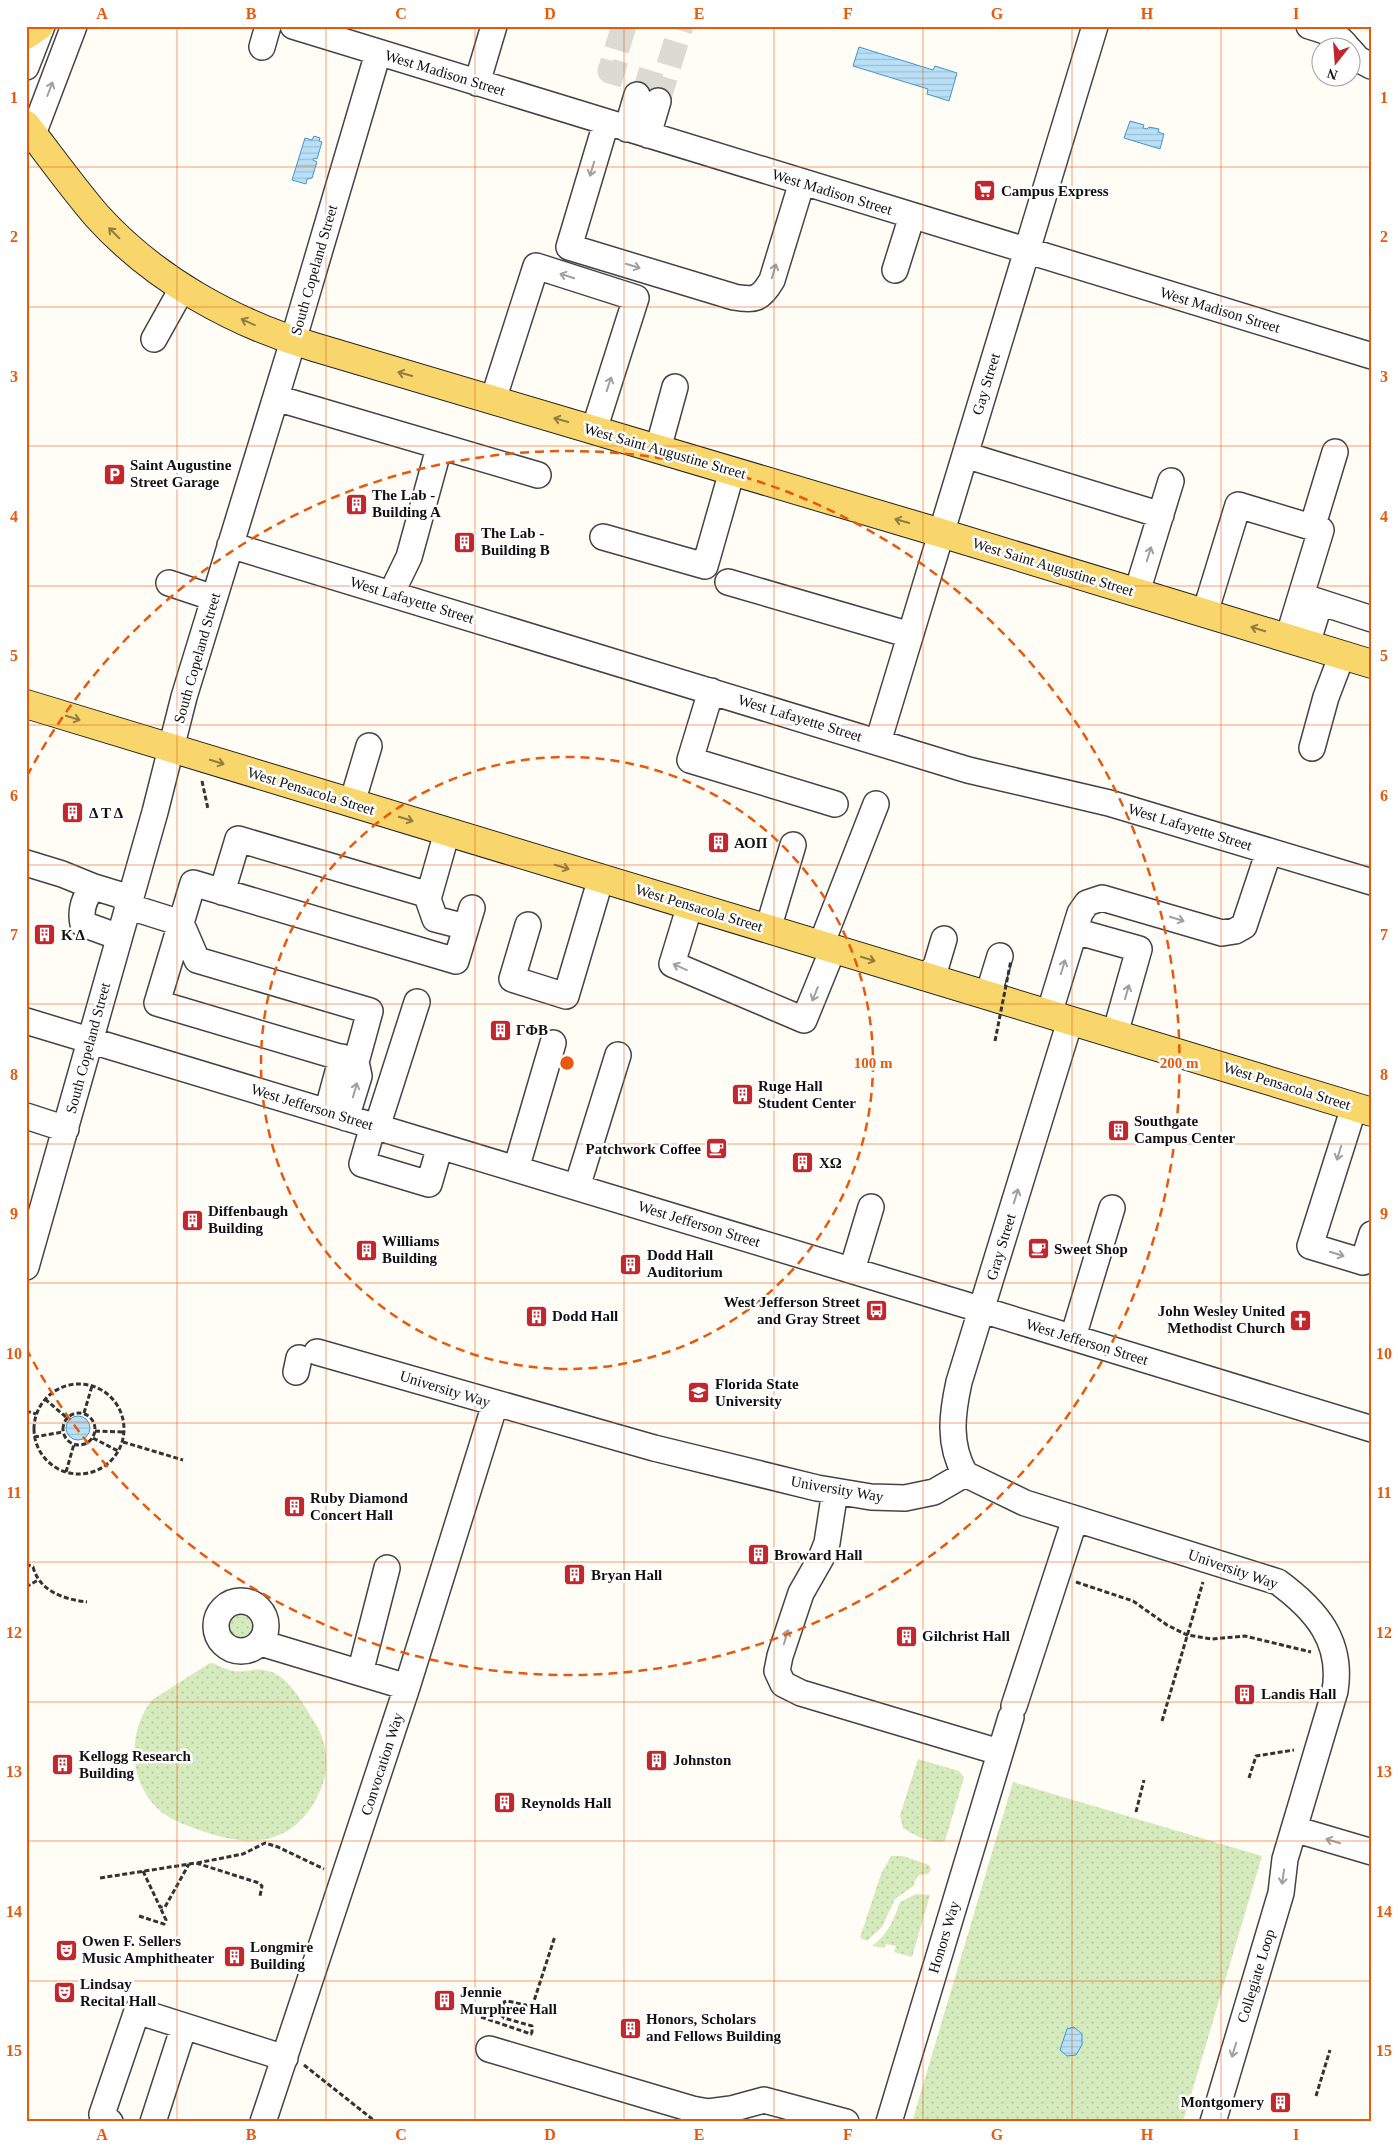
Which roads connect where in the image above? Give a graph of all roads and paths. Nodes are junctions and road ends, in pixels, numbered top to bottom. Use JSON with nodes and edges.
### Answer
{"nodes":[{"id":1,"x":41,"y":26,"type":"edge"},
{"id":2,"x":74,"y":26,"type":"edge"},
{"id":3,"x":293,"y":26,"type":"edge"},
{"id":4,"x":494,"y":26,"type":"edge"},
{"id":5,"x":1095,"y":26,"type":"edge"},
{"id":6,"x":1309,"y":26,"type":"edge"},
{"id":7,"x":26,"y":35,"type":"edge"},
{"id":8,"x":352,"y":35,"type":"edge"},
{"id":9,"x":1339,"y":38,"type":"edge"},
{"id":10,"x":378,"y":52,"type":"junction"},
{"id":11,"x":26,"y":67,"type":"edge"},
{"id":12,"x":477,"y":84,"type":"junction"},
{"id":13,"x":648,"y":98,"type":"tunnel mouth"},
{"id":14,"x":627,"y":129,"type":"junction"},
{"id":15,"x":28,"y":137,"type":"edge"},
{"id":16,"x":802,"y":182,"type":"junction"},
{"id":17,"x":912,"y":216,"type":"junction"},
{"id":18,"x":1026,"y":251,"type":"junction"},
{"id":19,"x":895,"y":270,"type":"dead end"},
{"id":20,"x":183,"y":287,"type":"junction"},
{"id":21,"x":154,"y":339,"type":"dead end"},
{"id":22,"x":294,"y":341,"type":"junction"},
{"id":23,"x":1372,"y":356,"type":"edge"},
{"id":24,"x":675,"y":386,"type":"dead end"},
{"id":25,"x":276,"y":398,"type":"junction"},
{"id":26,"x":492,"y":400,"type":"junction"},
{"id":27,"x":594,"y":430,"type":"junction"},
{"id":28,"x":439,"y":448,"type":"junction"},
{"id":29,"x":658,"y":449,"type":"junction"},
{"id":30,"x":1335,"y":452,"type":"dead end"},
{"id":31,"x":965,"y":455,"type":"junction"},
{"id":32,"x":732,"y":471,"type":"junction"},
{"id":33,"x":538,"y":476,"type":"dead end"},
{"id":34,"x":1171,"y":481,"type":"dead end"},
{"id":35,"x":1161,"y":515,"type":"junction"},
{"id":36,"x":1312,"y":528,"type":"junction"},
{"id":37,"x":941,"y":533,"type":"junction"},
{"id":38,"x":603,"y":537,"type":"dead end"},
{"id":39,"x":230,"y":545,"type":"junction"},
{"id":40,"x":728,"y":582,"type":"dead end"},
{"id":41,"x":169,"y":583,"type":"dead end"},
{"id":42,"x":1137,"y":592,"type":"junction"},
{"id":43,"x":391,"y":594,"type":"junction"},
{"id":44,"x":214,"y":598,"type":"junction"},
{"id":45,"x":1310,"y":599,"type":"junction"},
{"id":46,"x":1205,"y":613,"type":"junction"},
{"id":47,"x":1372,"y":618,"type":"edge"},
{"id":48,"x":910,"y":635,"type":"junction"},
{"id":49,"x":1298,"y":641,"type":"junction"},
{"id":50,"x":1342,"y":655,"type":"junction"},
{"id":51,"x":1370,"y":659,"type":"edge"},
{"id":52,"x":710,"y":691,"type":"junction"},
{"id":53,"x":26,"y":704,"type":"edge"},
{"id":54,"x":878,"y":742,"type":"junction"},
{"id":55,"x":369,"y":746,"type":"dead end"},
{"id":56,"x":171,"y":748,"type":"junction"},
{"id":57,"x":1312,"y":748,"type":"dead end"},
{"id":58,"x":201,"y":780,"type":"dead end"},
{"id":59,"x":352,"y":803,"type":"junction"},
{"id":60,"x":835,"y":804,"type":"dead end"},
{"id":61,"x":876,"y":804,"type":"dead end"},
{"id":62,"x":208,"y":808,"type":"dead end"},
{"id":63,"x":447,"y":832,"type":"junction"},
{"id":64,"x":794,"y":845,"type":"dead end"},
{"id":65,"x":1269,"y":851,"type":"junction"},
{"id":66,"x":26,"y":863,"type":"edge"},
{"id":67,"x":601,"y":878,"type":"junction"},
{"id":68,"x":1372,"y":882,"type":"edge"},
{"id":69,"x":94,"y":887,"type":"junction"},
{"id":70,"x":222,"y":892,"type":"junction"},
{"id":71,"x":429,"y":895,"type":"junction"},
{"id":72,"x":129,"y":902,"type":"junction"},
{"id":73,"x":690,"y":905,"type":"junction"},
{"id":74,"x":182,"y":923,"type":"junction"},
{"id":75,"x":528,"y":925,"type":"dead end"},
{"id":76,"x":768,"y":929,"type":"junction"},
{"id":77,"x":1075,"y":931,"type":"junction"},
{"id":78,"x":119,"y":937,"type":"junction"},
{"id":79,"x":944,"y":939,"type":"dead end"},
{"id":80,"x":827,"y":947,"type":"junction"},
{"id":81,"x":1005,"y":958,"type":"joint"},
{"id":82,"x":926,"y":977,"type":"junction"},
{"id":83,"x":988,"y":996,"type":"junction"},
{"id":84,"x":417,"y":1002,"type":"dead end"},
{"id":85,"x":1060,"y":1017,"type":"junction"},
{"id":86,"x":26,"y":1021,"type":"edge"},
{"id":87,"x":1115,"y":1034,"type":"junction"},
{"id":88,"x":91,"y":1041,"type":"junction"},
{"id":89,"x":995,"y":1041,"type":"dead end"},
{"id":90,"x":553,"y":1043,"type":"dead end"},
{"id":91,"x":618,"y":1055,"type":"dead end"},
{"id":92,"x":349,"y":1060,"type":"junction"},
{"id":93,"x":1363,"y":1109,"type":"edge"},
{"id":94,"x":337,"y":1115,"type":"junction"},
{"id":95,"x":26,"y":1116,"type":"edge"},
{"id":96,"x":375,"y":1126,"type":"junction"},
{"id":97,"x":66,"y":1129,"type":"junction"},
{"id":98,"x":440,"y":1146,"type":"junction"},
{"id":99,"x":516,"y":1169,"type":"junction"},
{"id":100,"x":577,"y":1187,"type":"junction"},
{"id":101,"x":871,"y":1207,"type":"dead end"},
{"id":102,"x":1112,"y":1208,"type":"dead end"},
{"id":103,"x":1372,"y":1234,"type":"edge"},
{"id":104,"x":28,"y":1252,"type":"edge"},
{"id":105,"x":852,"y":1270,"type":"junction"},
{"id":106,"x":981,"y":1309,"type":"junction"},
{"id":107,"x":1073,"y":1337,"type":"junction"},
{"id":108,"x":304,"y":1361,"type":"dead end"},
{"id":109,"x":92,"y":1386,"type":"junction"},
{"id":110,"x":45,"y":1399,"type":"junction"},
{"id":111,"x":495,"y":1404,"type":"junction"},
{"id":112,"x":26,"y":1411,"type":"edge"},
{"id":113,"x":84,"y":1413,"type":"junction"},
{"id":114,"x":36,"y":1414,"type":"junction"},
{"id":115,"x":67,"y":1418,"type":"junction"},
{"id":116,"x":1371,"y":1428,"type":"edge"},
{"id":117,"x":95,"y":1431,"type":"junction"},
{"id":118,"x":63,"y":1432,"type":"junction"},
{"id":119,"x":124,"y":1432,"type":"junction"},
{"id":120,"x":34,"y":1437,"type":"junction"},
{"id":121,"x":93,"y":1438,"type":"junction"},
{"id":122,"x":123,"y":1442,"type":"junction"},
{"id":123,"x":74,"y":1444,"type":"junction"},
{"id":124,"x":118,"y":1451,"type":"junction"},
{"id":125,"x":183,"y":1460,"type":"dead end"},
{"id":126,"x":66,"y":1472,"type":"junction"},
{"id":127,"x":965,"y":1474,"type":"junction"},
{"id":128,"x":835,"y":1491,"type":"junction"},
{"id":129,"x":1075,"y":1519,"type":"junction"},
{"id":130,"x":26,"y":1564,"type":"edge"},
{"id":131,"x":387,"y":1568,"type":"dead end"},
{"id":132,"x":1204,"y":1577,"type":"dead end"},
{"id":133,"x":1068,"y":1579,"type":"dead end"},
{"id":134,"x":38,"y":1580,"type":"junction"},
{"id":135,"x":26,"y":1587,"type":"edge"},
{"id":136,"x":87,"y":1602,"type":"dead end"},
{"id":137,"x":1188,"y":1635,"type":"junction"},
{"id":138,"x":260,"y":1643,"type":"dead end"},
{"id":139,"x":1316,"y":1653,"type":"dead end"},
{"id":140,"x":360,"y":1673,"type":"junction"},
{"id":141,"x":407,"y":1687,"type":"junction"},
{"id":142,"x":1335,"y":1692,"type":"joint"},
{"id":143,"x":1162,"y":1720,"type":"dead end"},
{"id":144,"x":1299,"y":1749,"type":"dead end"},
{"id":145,"x":999,"y":1752,"type":"junction"},
{"id":146,"x":1249,"y":1778,"type":"dead end"},
{"id":147,"x":1144,"y":1780,"type":"dead end"},
{"id":148,"x":1136,"y":1812,"type":"dead end"},
{"id":149,"x":1294,"y":1829,"type":"junction"},
{"id":150,"x":1372,"y":1852,"type":"edge"},
{"id":151,"x":190,"y":1863,"type":"junction"},
{"id":152,"x":196,"y":1863,"type":"junction"},
{"id":153,"x":143,"y":1871,"type":"junction"},
{"id":154,"x":329,"y":1871,"type":"dead end"},
{"id":155,"x":100,"y":1878,"type":"dead end"},
{"id":156,"x":260,"y":1896,"type":"dead end"},
{"id":157,"x":160,"y":1907,"type":"junction"},
{"id":158,"x":139,"y":1916,"type":"dead end"},
{"id":159,"x":555,"y":1936,"type":"dead end"},
{"id":160,"x":481,"y":2017,"type":"dead end"},
{"id":161,"x":184,"y":2026,"type":"junction"},
{"id":162,"x":489,"y":2049,"type":"dead end"},
{"id":163,"x":1330,"y":2050,"type":"dead end"},
{"id":164,"x":293,"y":2060,"type":"junction"},
{"id":165,"x":1316,"y":2096,"type":"dead end"},
{"id":166,"x":110,"y":2122,"type":"edge"},
{"id":167,"x":152,"y":2122,"type":"edge"},
{"id":168,"x":263,"y":2122,"type":"edge"},
{"id":169,"x":376,"y":2122,"type":"edge"},
{"id":170,"x":846,"y":2122,"type":"edge"},
{"id":171,"x":889,"y":2122,"type":"edge"},
{"id":172,"x":1213,"y":2122,"type":"edge"}],
"edges":[{"from":1,"to":7,"type":"main road"},
{"from":1,"to":11,"type":"street"},
{"from":15,"to":2,"type":"street","one_way":true},
{"from":3,"to":8,"type":"street","name":"West Madison Street"},
{"from":4,"to":12,"type":"street"},
{"from":5,"to":18,"type":"street","name":"Gay Street"},
{"from":6,"to":9,"type":"street"},
{"from":8,"to":10,"type":"street","name":"West Madison Street"},
{"from":10,"to":12,"type":"street","name":"West Madison Street"},
{"from":10,"to":22,"type":"street","name":"South Copeland Street"},
{"from":12,"to":14,"type":"street","name":"West Madison Street"},
{"from":13,"to":14,"type":"street"},
{"from":14,"to":16,"type":"street","name":"West Madison Street"},
{"from":14,"to":16,"type":"street","one_way":true},
{"from":20,"to":15,"type":"main road","name":"West Saint Augustine Street","one_way":true},
{"from":16,"to":17,"type":"street","name":"West Madison Street"},
{"from":17,"to":18,"type":"street","name":"West Madison Street"},
{"from":17,"to":19,"type":"street"},
{"from":18,"to":23,"type":"street","name":"West Madison Street"},
{"from":18,"to":31,"type":"street","name":"Gay Street"},
{"from":20,"to":21,"type":"street"},
{"from":22,"to":20,"type":"main road","name":"West Saint Augustine Street","one_way":true},
{"from":22,"to":25,"type":"street","name":"South Copeland Street"},
{"from":26,"to":22,"type":"main road","name":"West Saint Augustine Street","one_way":true},
{"from":24,"to":29,"type":"street"},
{"from":25,"to":28,"type":"street"},
{"from":25,"to":39,"type":"street","name":"South Copeland Street"},
{"from":27,"to":26,"type":"main road","name":"West Saint Augustine Street","one_way":true},
{"from":27,"to":26,"type":"street","one_way":true},
{"from":27,"to":29,"type":"main road","name":"West Saint Augustine Street"},
{"from":28,"to":33,"type":"street"},
{"from":28,"to":43,"type":"street"},
{"from":29,"to":32,"type":"main road","name":"West Saint Augustine Street"},
{"from":30,"to":36,"type":"street"},
{"from":31,"to":35,"type":"street"},
{"from":31,"to":37,"type":"street","name":"Gay Street"},
{"from":37,"to":32,"type":"main road","name":"West Saint Augustine Street","one_way":true},
{"from":32,"to":38,"type":"street"},
{"from":34,"to":35,"type":"street"},
{"from":42,"to":35,"type":"street","one_way":true},
{"from":36,"to":45,"type":"street"},
{"from":36,"to":46,"type":"street"},
{"from":37,"to":42,"type":"main road","name":"West Saint Augustine Street"},
{"from":37,"to":48,"type":"street","name":"Gay Street"},
{"from":39,"to":43,"type":"street","name":"West Lafayette Street"},
{"from":39,"to":44,"type":"street","name":"South Copeland Street"},
{"from":40,"to":48,"type":"street"},
{"from":41,"to":44,"type":"street"},
{"from":42,"to":46,"type":"main road","name":"West Saint Augustine Street"},
{"from":43,"to":52,"type":"street","name":"West Lafayette Street"},
{"from":44,"to":56,"type":"street","name":"South Copeland Street"},
{"from":45,"to":47,"type":"street"},
{"from":45,"to":49,"type":"street"},
{"from":49,"to":46,"type":"main road","name":"West Saint Augustine Street","one_way":true},
{"from":48,"to":54,"type":"street","name":"Gay Street"},
{"from":49,"to":50,"type":"main road","name":"West Saint Augustine Street"},
{"from":50,"to":51,"type":"main road","name":"West Saint Augustine Street"},
{"from":50,"to":57,"type":"street"},
{"from":52,"to":54,"type":"street","name":"West Lafayette Street"},
{"from":52,"to":60,"type":"street"},
{"from":53,"to":56,"type":"main road","name":"West Pensacola Street","one_way":true},
{"from":54,"to":65,"type":"street","name":"West Lafayette Street"},
{"from":55,"to":59,"type":"street"},
{"from":56,"to":59,"type":"main road","name":"West Pensacola Street","one_way":true},
{"from":56,"to":72,"type":"street","name":"South Copeland Street"},
{"from":58,"to":62,"type":"path"},
{"from":59,"to":63,"type":"main road","name":"West Pensacola Street","one_way":true},
{"from":61,"to":80,"type":"street"},
{"from":63,"to":67,"type":"main road","name":"West Pensacola Street","one_way":true},
{"from":63,"to":71,"type":"street"},
{"from":64,"to":76,"type":"street"},
{"from":65,"to":68,"type":"street","name":"West Lafayette Street"},
{"from":77,"to":65,"type":"street","name":"Gray Street","one_way":true},
{"from":66,"to":69,"type":"street"},
{"from":67,"to":73,"type":"main road","name":"West Pensacola Street"},
{"from":67,"to":75,"type":"street"},
{"from":69,"to":72,"type":"street"},
{"from":69,"to":78,"type":"street"},
{"from":70,"to":71,"type":"street"},
{"from":70,"to":71,"type":"street"},
{"from":70,"to":74,"type":"street"},
{"from":72,"to":74,"type":"street"},
{"from":72,"to":78,"type":"street","name":"South Copeland Street"},
{"from":73,"to":76,"type":"main road","name":"West Pensacola Street"},
{"from":80,"to":73,"type":"street","one_way":true},
{"from":74,"to":92,"type":"street"},
{"from":74,"to":92,"type":"street"},
{"from":76,"to":80,"type":"main road","name":"West Pensacola Street"},
{"from":85,"to":77,"type":"street","name":"Gray Street","one_way":true},
{"from":87,"to":77,"type":"street","one_way":true},
{"from":78,"to":88,"type":"street","name":"South Copeland Street"},
{"from":79,"to":82,"type":"street"},
{"from":80,"to":82,"type":"main road","name":"West Pensacola Street","one_way":true},
{"from":81,"to":83,"type":"street"},
{"from":81,"to":89,"type":"path","bridge":true},
{"from":82,"to":83,"type":"main road","name":"West Pensacola Street"},
{"from":83,"to":85,"type":"main road","name":"West Pensacola Street"},
{"from":84,"to":96,"type":"street"},
{"from":85,"to":87,"type":"main road","name":"West Pensacola Street"},
{"from":106,"to":85,"type":"street","name":"Gray Street","one_way":true},
{"from":86,"to":88,"type":"street","name":"West Jefferson Street"},
{"from":87,"to":93,"type":"main road","name":"West Pensacola Street"},
{"from":88,"to":94,"type":"street","name":"West Jefferson Street"},
{"from":88,"to":97,"type":"street","name":"South Copeland Street"},
{"from":90,"to":99,"type":"street"},
{"from":91,"to":100,"type":"street"},
{"from":92,"to":94,"type":"street"},
{"from":93,"to":103,"type":"street","one_way":true},
{"from":94,"to":96,"type":"street","name":"West Jefferson Street"},
{"from":95,"to":97,"type":"street"},
{"from":96,"to":98,"type":"street","name":"West Jefferson Street"},
{"from":96,"to":98,"type":"street"},
{"from":97,"to":104,"type":"street","name":"South Copeland Street"},
{"from":98,"to":99,"type":"street","name":"West Jefferson Street"},
{"from":99,"to":100,"type":"street","name":"West Jefferson Street"},
{"from":100,"to":105,"type":"street","name":"West Jefferson Street"},
{"from":101,"to":105,"type":"street"},
{"from":102,"to":107,"type":"street"},
{"from":105,"to":106,"type":"street","name":"West Jefferson Street"},
{"from":106,"to":107,"type":"street","name":"West Jefferson Street"},
{"from":106,"to":127,"type":"street","name":"Gray Street"},
{"from":107,"to":116,"type":"street","name":"West Jefferson Street"},
{"from":108,"to":111,"type":"street","name":"University Way"},
{"from":109,"to":110,"type":"path"},
{"from":109,"to":113,"type":"path"},
{"from":109,"to":119,"type":"path"},
{"from":110,"to":114,"type":"path"},
{"from":110,"to":115,"type":"path"},
{"from":111,"to":128,"type":"street","name":"University Way"},
{"from":111,"to":141,"type":"street","name":"Convocation Way"},
{"from":112,"to":114,"type":"path"},
{"from":113,"to":115,"type":"path"},
{"from":113,"to":117,"type":"path"},
{"from":114,"to":120,"type":"path"},
{"from":115,"to":118,"type":"path"},
{"from":117,"to":119,"type":"path"},
{"from":117,"to":121,"type":"path"},
{"from":118,"to":120,"type":"path"},
{"from":118,"to":123,"type":"path"},
{"from":119,"to":122,"type":"path"},
{"from":120,"to":126,"type":"path"},
{"from":121,"to":123,"type":"path"},
{"from":121,"to":124,"type":"path"},
{"from":122,"to":124,"type":"path"},
{"from":122,"to":125,"type":"path"},
{"from":123,"to":126,"type":"path"},
{"from":124,"to":126,"type":"path"},
{"from":127,"to":128,"type":"street","name":"University Way"},
{"from":127,"to":129,"type":"street","name":"University Way"},
{"from":145,"to":128,"type":"street","one_way":true},
{"from":129,"to":142,"type":"street","name":"University Way"},
{"from":129,"to":145,"type":"street","name":"Honors Way"},
{"from":130,"to":134,"type":"path"},
{"from":131,"to":140,"type":"street"},
{"from":132,"to":137,"type":"path"},
{"from":133,"to":137,"type":"path"},
{"from":134,"to":135,"type":"path"},
{"from":134,"to":136,"type":"path"},
{"from":137,"to":139,"type":"path"},
{"from":137,"to":143,"type":"path"},
{"from":138,"to":140,"type":"street"},
{"from":140,"to":141,"type":"street"},
{"from":141,"to":164,"type":"street","name":"Convocation Way"},
{"from":142,"to":149,"type":"street","name":"Collegiate Loop"},
{"from":144,"to":146,"type":"path"},
{"from":145,"to":171,"type":"street","name":"Honors Way"},
{"from":147,"to":148,"type":"path"},
{"from":150,"to":149,"type":"street","one_way":true},
{"from":149,"to":172,"type":"street","name":"Collegiate Loop","one_way":true},
{"from":151,"to":152,"type":"path"},
{"from":151,"to":153,"type":"path"},
{"from":151,"to":157,"type":"path"},
{"from":152,"to":154,"type":"path"},
{"from":152,"to":156,"type":"path"},
{"from":153,"to":155,"type":"path"},
{"from":153,"to":157,"type":"path"},
{"from":157,"to":158,"type":"path"},
{"from":159,"to":160,"type":"path"},
{"from":161,"to":164,"type":"street"},
{"from":161,"to":166,"type":"street"},
{"from":161,"to":167,"type":"street"},
{"from":162,"to":170,"type":"street"},
{"from":163,"to":165,"type":"path"},
{"from":164,"to":168,"type":"street","name":"Convocation Way"},
{"from":164,"to":169,"type":"path"}]}
